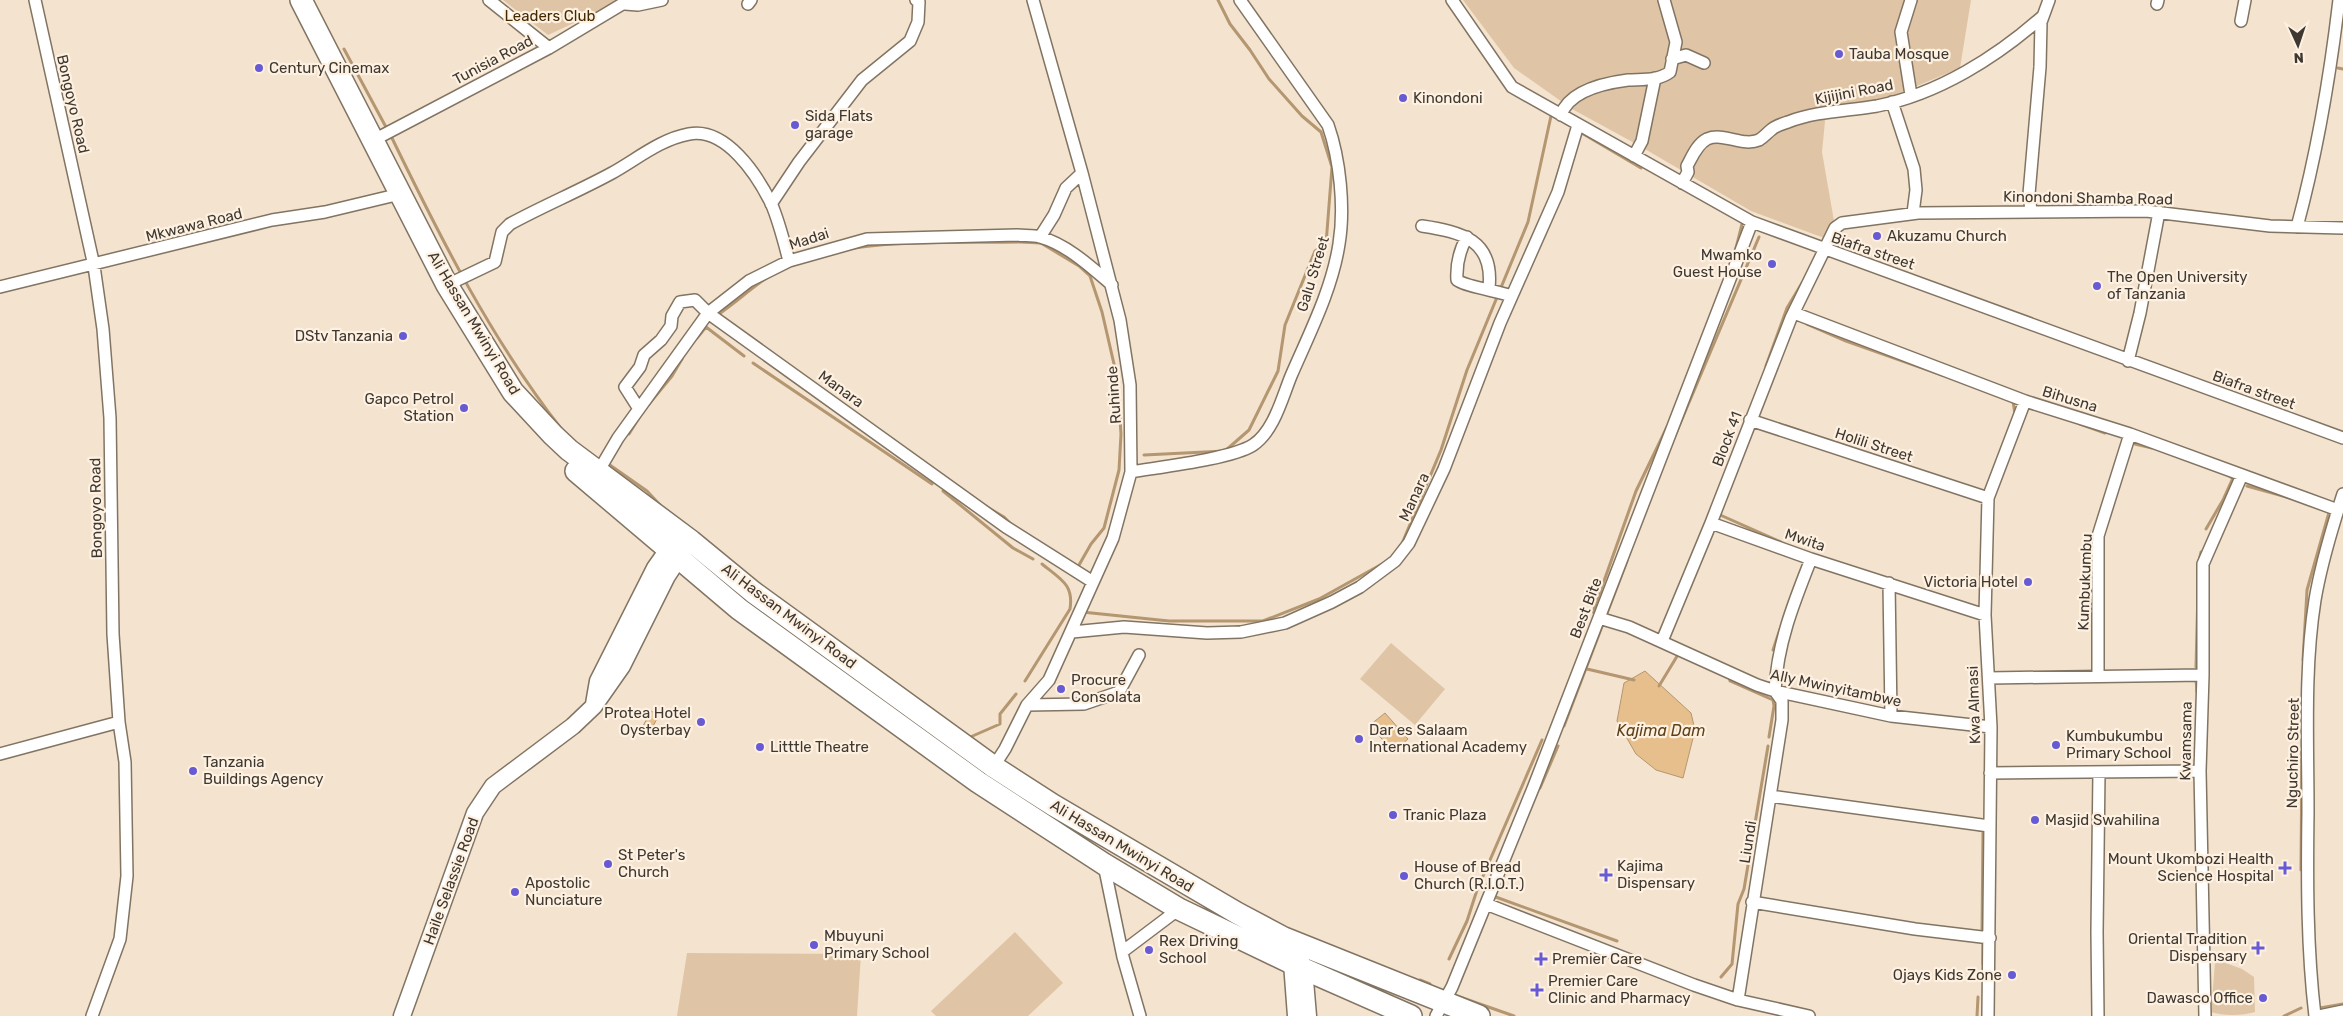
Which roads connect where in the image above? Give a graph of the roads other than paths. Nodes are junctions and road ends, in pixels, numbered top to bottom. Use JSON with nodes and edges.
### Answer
{"nodes":[{"id":1,"x":35,"y":0,"type":"edge"},
{"id":2,"x":289,"y":0,"type":"edge"},
{"id":3,"x":301,"y":0,"type":"edge"},
{"id":4,"x":489,"y":0,"type":"edge"},
{"id":5,"x":662,"y":0,"type":"edge"},
{"id":6,"x":916,"y":0,"type":"edge"},
{"id":7,"x":1033,"y":0,"type":"edge"},
{"id":8,"x":1240,"y":0,"type":"edge"},
{"id":9,"x":1452,"y":0,"type":"edge"},
{"id":10,"x":1664,"y":0,"type":"edge"},
{"id":11,"x":1911,"y":0,"type":"edge"},
{"id":12,"x":2049,"y":0,"type":"edge"},
{"id":13,"x":2245,"y":0,"type":"edge"},
{"id":14,"x":2339,"y":0,"type":"edge"},
{"id":15,"x":627,"y":2,"type":"edge"},
{"id":16,"x":2043,"y":16,"type":"junction"},
{"id":17,"x":2241,"y":21,"type":"dead end"},
{"id":18,"x":549,"y":48,"type":"junction"},
{"id":19,"x":1672,"y":59,"type":"junction"},
{"id":20,"x":2338,"y":60,"type":"edge"},
{"id":21,"x":1704,"y":63,"type":"dead end"},
{"id":22,"x":1656,"y":78,"type":"junction"},
{"id":23,"x":1911,"y":95,"type":"junction"},
{"id":24,"x":1892,"y":102,"type":"junction"},
{"id":25,"x":1561,"y":115,"type":"junction"},
{"id":26,"x":1578,"y":125,"type":"junction"},
{"id":27,"x":371,"y":141,"type":"junction"},
{"id":28,"x":1634,"y":156,"type":"junction"},
{"id":29,"x":1082,"y":173,"type":"junction"},
{"id":30,"x":1682,"y":183,"type":"junction"},
{"id":31,"x":396,"y":195,"type":"junction"},
{"id":32,"x":771,"y":204,"type":"junction"},
{"id":33,"x":2031,"y":210,"type":"junction"},
{"id":34,"x":2159,"y":212,"type":"junction"},
{"id":35,"x":1913,"y":213,"type":"junction"},
{"id":36,"x":1752,"y":222,"type":"junction"},
{"id":37,"x":1422,"y":226,"type":"dead end"},
{"id":38,"x":2297,"y":228,"type":"junction"},
{"id":39,"x":2343,"y":228,"type":"edge"},
{"id":40,"x":1040,"y":237,"type":"junction"},
{"id":41,"x":1467,"y":237,"type":"junction"},
{"id":42,"x":1824,"y":250,"type":"junction"},
{"id":43,"x":789,"y":261,"type":"junction"},
{"id":44,"x":94,"y":266,"type":"junction"},
{"id":45,"x":448,"y":285,"type":"junction"},
{"id":46,"x":1112,"y":286,"type":"junction"},
{"id":47,"x":0,"y":287,"type":"edge"},
{"id":48,"x":1500,"y":292,"type":"junction"},
{"id":49,"x":708,"y":313,"type":"junction"},
{"id":50,"x":1794,"y":313,"type":"junction"},
{"id":51,"x":2128,"y":361,"type":"junction"},
{"id":52,"x":2025,"y":401,"type":"junction"},
{"id":53,"x":639,"y":409,"type":"junction"},
{"id":54,"x":1750,"y":420,"type":"junction"},
{"id":55,"x":2130,"y":434,"type":"junction"},
{"id":56,"x":2343,"y":438,"type":"edge"},
{"id":57,"x":598,"y":472,"type":"junction"},
{"id":58,"x":1131,"y":472,"type":"junction"},
{"id":59,"x":2242,"y":475,"type":"junction"},
{"id":60,"x":2343,"y":494,"type":"edge"},
{"id":61,"x":1988,"y":498,"type":"junction"},
{"id":62,"x":2338,"y":510,"type":"junction"},
{"id":63,"x":1711,"y":523,"type":"junction"},
{"id":64,"x":679,"y":545,"type":"junction"},
{"id":65,"x":1811,"y":559,"type":"junction"},
{"id":66,"x":1093,"y":582,"type":"junction"},
{"id":67,"x":1889,"y":583,"type":"junction"},
{"id":68,"x":1985,"y":615,"type":"junction"},
{"id":69,"x":1599,"y":618,"type":"junction"},
{"id":70,"x":1072,"y":632,"type":"junction"},
{"id":71,"x":1662,"y":641,"type":"junction"},
{"id":72,"x":1139,"y":656,"type":"dead end"},
{"id":73,"x":2098,"y":675,"type":"junction"},
{"id":74,"x":2203,"y":675,"type":"junction"},
{"id":75,"x":1989,"y":678,"type":"junction"},
{"id":76,"x":1775,"y":691,"type":"junction"},
{"id":77,"x":1027,"y":705,"type":"junction"},
{"id":78,"x":1891,"y":716,"type":"junction"},
{"id":79,"x":119,"y":722,"type":"junction"},
{"id":80,"x":1991,"y":727,"type":"junction"},
{"id":81,"x":0,"y":754,"type":"edge"},
{"id":82,"x":994,"y":767,"type":"junction"},
{"id":83,"x":2200,"y":771,"type":"junction"},
{"id":84,"x":2098,"y":772,"type":"junction"},
{"id":85,"x":1990,"y":773,"type":"junction"},
{"id":86,"x":978,"y":782,"type":"junction"},
{"id":87,"x":1770,"y":796,"type":"junction"},
{"id":88,"x":1989,"y":826,"type":"junction"},
{"id":89,"x":1104,"y":864,"type":"junction"},
{"id":90,"x":1752,"y":902,"type":"junction"},
{"id":91,"x":1486,"y":904,"type":"junction"},
{"id":92,"x":1179,"y":908,"type":"junction"},
{"id":93,"x":1990,"y":938,"type":"junction"},
{"id":94,"x":1292,"y":942,"type":"junction"},
{"id":95,"x":1122,"y":952,"type":"junction"},
{"id":96,"x":1298,"y":966,"type":"junction"},
{"id":97,"x":1738,"y":1000,"type":"junction"},
{"id":98,"x":1439,"y":1009,"type":"edge"},
{"id":99,"x":2343,"y":1011,"type":"edge"},
{"id":100,"x":92,"y":1016,"type":"edge"},
{"id":101,"x":402,"y":1016,"type":"edge"},
{"id":102,"x":1140,"y":1016,"type":"edge"},
{"id":103,"x":1296,"y":1016,"type":"edge"},
{"id":104,"x":1308,"y":1016,"type":"edge"},
{"id":105,"x":1411,"y":1016,"type":"edge"},
{"id":106,"x":1480,"y":1016,"type":"edge"},
{"id":107,"x":1810,"y":1016,"type":"edge"},
{"id":108,"x":1988,"y":1016,"type":"edge"},
{"id":109,"x":2098,"y":1016,"type":"edge"},
{"id":110,"x":2205,"y":1016,"type":"edge"},
{"id":111,"x":2317,"y":1016,"type":"edge"}],
"edges":[{"from":1,"to":44,"type":"street","name":"Bongoyo Road"},
{"from":2,"to":27,"type":"highway","name":"Ali Hassan Mwinyi Road"},
{"from":3,"to":27,"type":"highway","name":"Ali Hassan Mwinyi Road"},
{"from":4,"to":18,"type":"street"},
{"from":5,"to":15,"type":"street"},
{"from":6,"to":32,"type":"street"},
{"from":7,"to":29,"type":"street","name":"Ruhinde"},
{"from":8,"to":58,"type":"street","name":"Galu Street"},
{"from":9,"to":25,"type":"street","name":"Biafra street"},
{"from":10,"to":19,"type":"street"},
{"from":11,"to":23,"type":"street"},
{"from":12,"to":16,"type":"street"},
{"from":13,"to":17,"type":"street"},
{"from":14,"to":20,"type":"street"},
{"from":15,"to":18,"type":"street","name":"Tunisia Road"},
{"from":16,"to":23,"type":"street","name":"Kijijini Road"},
{"from":16,"to":33,"type":"street"},
{"from":18,"to":27,"type":"street","name":"Tunisia Road"},
{"from":19,"to":21,"type":"street"},
{"from":19,"to":22,"type":"street"},
{"from":20,"to":38,"type":"street"},
{"from":22,"to":25,"type":"street"},
{"from":22,"to":28,"type":"street"},
{"from":23,"to":24,"type":"street","name":"Kijijini Road"},
{"from":24,"to":30,"type":"street","name":"Kijijini Road"},
{"from":24,"to":35,"type":"street"},
{"from":25,"to":26,"type":"street","name":"Biafra street"},
{"from":26,"to":28,"type":"street","name":"Biafra street"},
{"from":26,"to":48,"type":"street","name":"Manara"},
{"from":27,"to":31,"type":"highway","name":"Ali Hassan Mwinyi Road"},
{"from":27,"to":45,"type":"highway","name":"Ali Hassan Mwinyi Road"},
{"from":28,"to":30,"type":"street","name":"Biafra street"},
{"from":29,"to":40,"type":"street"},
{"from":29,"to":46,"type":"street","name":"Ruhinde"},
{"from":30,"to":36,"type":"street","name":"Biafra street"},
{"from":31,"to":44,"type":"street","name":"Mkwawa Road"},
{"from":31,"to":64,"type":"highway","name":"Ali Hassan Mwinyi Road"},
{"from":32,"to":43,"type":"street"},
{"from":32,"to":45,"type":"street"},
{"from":33,"to":34,"type":"street","name":"Kinondoni Shamba Road"},
{"from":33,"to":35,"type":"street","name":"Kinondoni Shamba Road"},
{"from":34,"to":38,"type":"street","name":"Kinondoni Shamba Road"},
{"from":34,"to":51,"type":"street"},
{"from":35,"to":42,"type":"street","name":"Kinondoni Shamba Road"},
{"from":36,"to":42,"type":"street","name":"Biafra street"},
{"from":36,"to":69,"type":"street","name":"Best Bite"},
{"from":37,"to":41,"type":"street"},
{"from":38,"to":39,"type":"street","name":"Kinondoni Shamba Road"},
{"from":40,"to":43,"type":"street","name":"Madai"},
{"from":40,"to":46,"type":"street","name":"Madai"},
{"from":41,"to":48,"type":"street"},
{"from":41,"to":48,"type":"street"},
{"from":42,"to":50,"type":"street","name":"Block 41"},
{"from":42,"to":51,"type":"street","name":"Biafra street"},
{"from":43,"to":49,"type":"street","name":"Madai"},
{"from":44,"to":47,"type":"street","name":"Mkwawa Road"},
{"from":44,"to":79,"type":"street","name":"Bongoyo Road"},
{"from":45,"to":57,"type":"highway","name":"Ali Hassan Mwinyi Road"},
{"from":46,"to":58,"type":"street","name":"Ruhinde"},
{"from":48,"to":70,"type":"street","name":"Manara"},
{"from":49,"to":53,"type":"street","name":"Madai"},
{"from":49,"to":53,"type":"street","name":"Manara"},
{"from":49,"to":66,"type":"street","name":"Manara"},
{"from":50,"to":52,"type":"street","name":"Bihusna"},
{"from":50,"to":54,"type":"street","name":"Block 41"},
{"from":51,"to":56,"type":"street","name":"Biafra street"},
{"from":52,"to":55,"type":"street","name":"Bihusna"},
{"from":52,"to":61,"type":"street","name":"Kwa Almasi"},
{"from":53,"to":57,"type":"street","name":"Madai"},
{"from":54,"to":61,"type":"street","name":"Holili Street"},
{"from":54,"to":63,"type":"street","name":"Block 41"},
{"from":55,"to":59,"type":"street","name":"Bihusna"},
{"from":55,"to":73,"type":"street","name":"Kumbukumbu"},
{"from":57,"to":64,"type":"highway","name":"Ali Hassan Mwinyi Road"},
{"from":58,"to":66,"type":"street","name":"Ruhinde"},
{"from":59,"to":62,"type":"street","name":"Bihusna"},
{"from":59,"to":74,"type":"street","name":"Kwamsama"},
{"from":60,"to":62,"type":"street","name":"Nguchiro Street"},
{"from":61,"to":68,"type":"street","name":"Kwa Almasi"},
{"from":62,"to":111,"type":"street","name":"Nguchiro Street"},
{"from":63,"to":65,"type":"street","name":"Mwita"},
{"from":63,"to":71,"type":"street","name":"Block 41"},
{"from":64,"to":82,"type":"highway","name":"Ali Hassan Mwinyi Road"},
{"from":64,"to":86,"type":"highway","name":"Ali Hassan Mwinyi Road"},
{"from":64,"to":101,"type":"street","name":"Haile Selassie Road"},
{"from":65,"to":67,"type":"street","name":"Mwita"},
{"from":65,"to":76,"type":"street"},
{"from":66,"to":70,"type":"street","name":"Ruhinde"},
{"from":67,"to":68,"type":"street","name":"Mwita"},
{"from":67,"to":78,"type":"street"},
{"from":68,"to":75,"type":"street","name":"Kwa Almasi"},
{"from":69,"to":71,"type":"street","name":"Ally Mwinyitambwe"},
{"from":69,"to":91,"type":"street","name":"Best Bite"},
{"from":70,"to":77,"type":"street","name":"Ruhinde"},
{"from":71,"to":76,"type":"street","name":"Ally Mwinyitambwe"},
{"from":72,"to":77,"type":"street"},
{"from":73,"to":74,"type":"street"},
{"from":73,"to":75,"type":"street"},
{"from":74,"to":83,"type":"street","name":"Kwamsama"},
{"from":75,"to":80,"type":"street","name":"Kwa Almasi"},
{"from":76,"to":78,"type":"street","name":"Ally Mwinyitambwe"},
{"from":76,"to":87,"type":"street","name":"Liundi"},
{"from":77,"to":82,"type":"street","name":"Ruhinde"},
{"from":78,"to":80,"type":"street","name":"Ally Mwinyitambwe"},
{"from":79,"to":81,"type":"street"},
{"from":79,"to":100,"type":"street","name":"Bongoyo Road"},
{"from":80,"to":85,"type":"street","name":"Kwa Almasi"},
{"from":82,"to":86,"type":"street","name":"Ruhinde"},
{"from":82,"to":94,"type":"highway","name":"Ali Hassan Mwinyi Road"},
{"from":83,"to":84,"type":"street"},
{"from":83,"to":110,"type":"street","name":"Kwamsama"},
{"from":84,"to":85,"type":"street"},
{"from":84,"to":109,"type":"street"},
{"from":85,"to":88,"type":"street","name":"Kwa Almasi"},
{"from":86,"to":89,"type":"highway","name":"Ali Hassan Mwinyi Road"},
{"from":87,"to":88,"type":"street"},
{"from":87,"to":90,"type":"street","name":"Liundi"},
{"from":88,"to":93,"type":"street","name":"Kwa Almasi"},
{"from":89,"to":92,"type":"highway","name":"Ali Hassan Mwinyi Road"},
{"from":89,"to":95,"type":"street"},
{"from":90,"to":93,"type":"street"},
{"from":90,"to":97,"type":"street","name":"Liundi"},
{"from":91,"to":97,"type":"street"},
{"from":91,"to":98,"type":"street","name":"Best Bite"},
{"from":92,"to":95,"type":"street"},
{"from":92,"to":96,"type":"highway","name":"Ali Hassan Mwinyi Road"},
{"from":93,"to":108,"type":"street","name":"Kwa Almasi"},
{"from":94,"to":96,"type":"street"},
{"from":94,"to":98,"type":"highway","name":"Ali Hassan Mwinyi Road"},
{"from":95,"to":102,"type":"street"},
{"from":96,"to":103,"type":"street"},
{"from":96,"to":104,"type":"street"},
{"from":96,"to":105,"type":"highway","name":"Ali Hassan Mwinyi Road"},
{"from":97,"to":107,"type":"street"},
{"from":98,"to":106,"type":"highway","name":"Ali Hassan Mwinyi Road"},
{"from":99,"to":111,"type":"street"}]}
